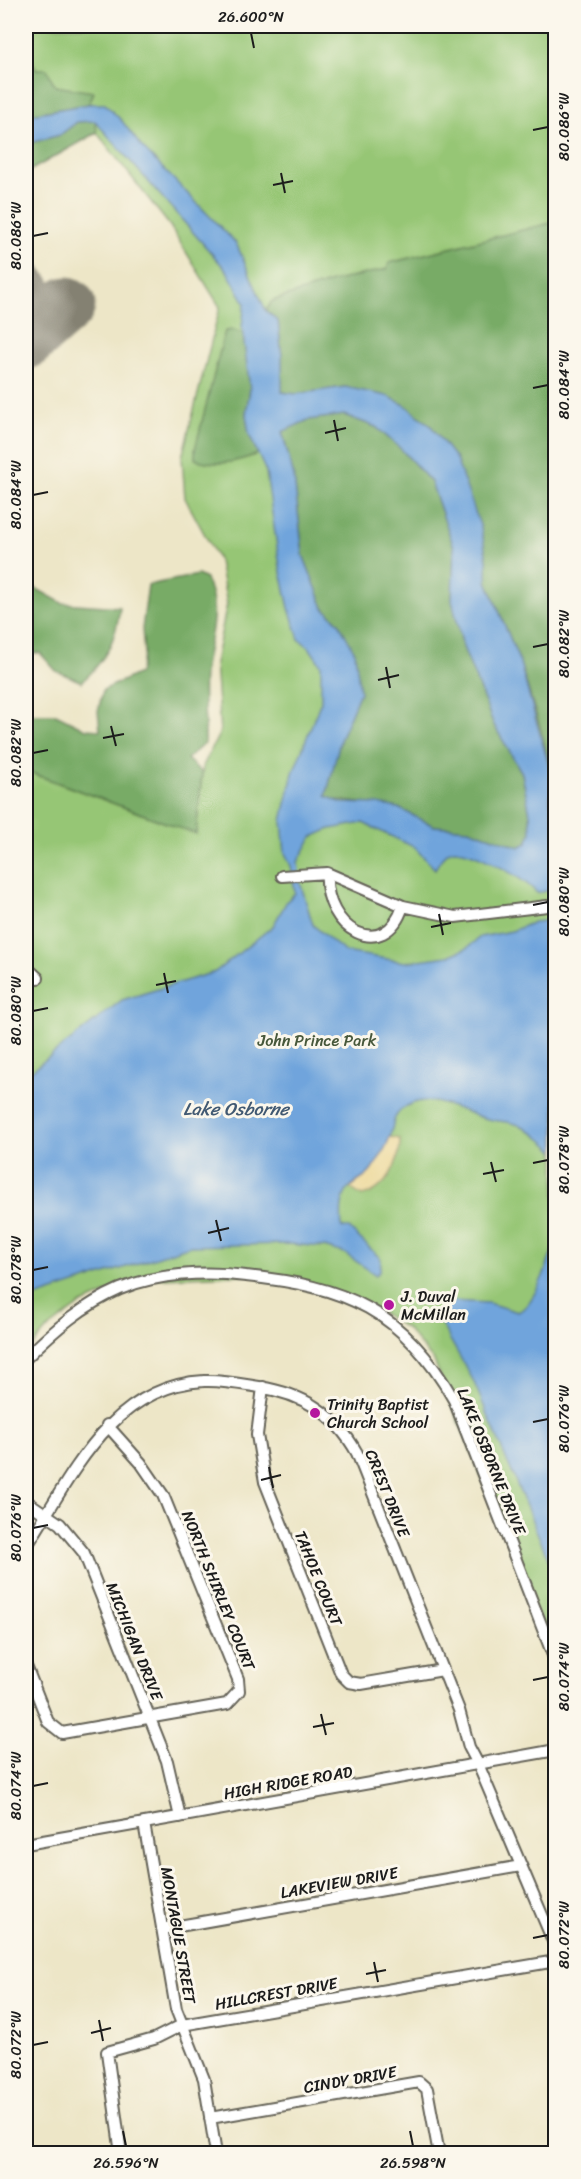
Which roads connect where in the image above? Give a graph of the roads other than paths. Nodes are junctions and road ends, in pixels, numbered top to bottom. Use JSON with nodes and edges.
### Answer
{"nodes":[{"id":1,"x":327,"y":873,"type":"junction"},
{"id":2,"x":282,"y":876,"type":"dead end"},
{"id":3,"x":555,"y":905,"type":"edge"},
{"id":4,"x":403,"y":906,"type":"junction"},
{"id":5,"x":26,"y":967,"type":"edge"},
{"id":6,"x":38,"y":978,"type":"dead end"},
{"id":7,"x":26,"y":1358,"type":"edge"},
{"id":8,"x":263,"y":1388,"type":"junction"},
{"id":9,"x":107,"y":1425,"type":"junction"},
{"id":10,"x":26,"y":1501,"type":"edge"},
{"id":11,"x":47,"y":1515,"type":"junction"},
{"id":12,"x":26,"y":1547,"type":"edge"},
{"id":13,"x":555,"y":1663,"type":"edge"},
{"id":14,"x":26,"y":1666,"type":"edge"},
{"id":15,"x":443,"y":1670,"type":"junction"},
{"id":16,"x":150,"y":1718,"type":"junction"},
{"id":17,"x":555,"y":1750,"type":"edge"},
{"id":18,"x":478,"y":1764,"type":"junction"},
{"id":19,"x":180,"y":1817,"type":"junction"},
{"id":20,"x":144,"y":1823,"type":"junction"},
{"id":21,"x":26,"y":1844,"type":"edge"},
{"id":22,"x":521,"y":1866,"type":"junction"},
{"id":23,"x":162,"y":1929,"type":"junction"},
{"id":24,"x":555,"y":1948,"type":"edge"},
{"id":25,"x":555,"y":1961,"type":"edge"},
{"id":26,"x":182,"y":2025,"type":"junction"},
{"id":27,"x":210,"y":2118,"type":"junction"},
{"id":28,"x":121,"y":2154,"type":"edge"},
{"id":29,"x":216,"y":2154,"type":"edge"},
{"id":30,"x":439,"y":2154,"type":"edge"}],
"edges":[{"from":1,"to":2,"type":"street"},
{"from":1,"to":4,"type":"street"},
{"from":1,"to":4,"type":"street"},
{"from":3,"to":4,"type":"street"},
{"from":5,"to":6,"type":"street"},
{"from":7,"to":13,"type":"street","name":"LAKE OSBORNE DRIVE"},
{"from":8,"to":9,"type":"street","name":"CREST DRIVE"},
{"from":8,"to":15,"type":"street","name":"CREST DRIVE"},
{"from":8,"to":15,"type":"street","name":"TAHOE COURT"},
{"from":9,"to":11,"type":"street","name":"CREST DRIVE"},
{"from":9,"to":16,"type":"street","name":"NORTH SHIRLEY COURT"},
{"from":10,"to":11,"type":"street","name":"MICHIGAN DRIVE"},
{"from":11,"to":12,"type":"street","name":"CREST DRIVE"},
{"from":11,"to":16,"type":"street","name":"MICHIGAN DRIVE"},
{"from":14,"to":16,"type":"street"},
{"from":15,"to":18,"type":"street","name":"CREST DRIVE"},
{"from":16,"to":19,"type":"street","name":"MICHIGAN DRIVE"},
{"from":17,"to":18,"type":"street","name":"HIGH RIDGE ROAD"},
{"from":18,"to":19,"type":"street","name":"HIGH RIDGE ROAD"},
{"from":18,"to":22,"type":"street","name":"CREST DRIVE"},
{"from":19,"to":20,"type":"street","name":"HIGH RIDGE ROAD"},
{"from":20,"to":21,"type":"street","name":"HIGH RIDGE ROAD"},
{"from":20,"to":23,"type":"street","name":"MONTAGUE STREET"},
{"from":22,"to":23,"type":"street","name":"LAKEVIEW DRIVE"},
{"from":22,"to":24,"type":"street","name":"CREST DRIVE"},
{"from":23,"to":26,"type":"street","name":"MONTAGUE STREET"},
{"from":25,"to":26,"type":"street","name":"HILLCREST DRIVE"},
{"from":26,"to":27,"type":"street","name":"MONTAGUE STREET"},
{"from":26,"to":28,"type":"street","name":"HILLCREST DRIVE"},
{"from":27,"to":29,"type":"street","name":"MONTAGUE STREET"},
{"from":27,"to":30,"type":"street","name":"CINDY DRIVE"}]}
